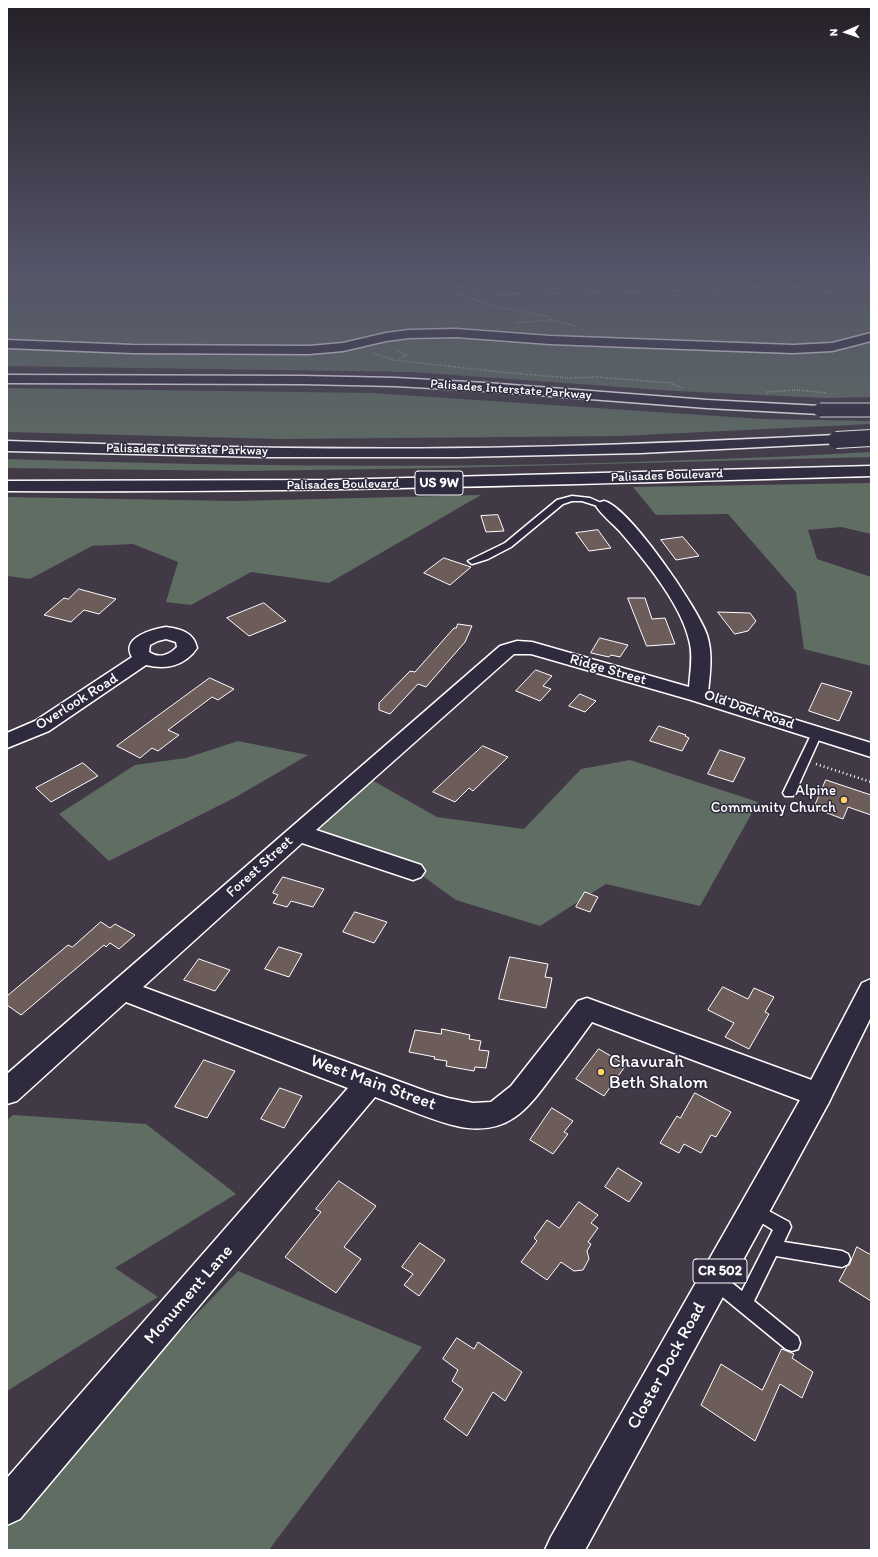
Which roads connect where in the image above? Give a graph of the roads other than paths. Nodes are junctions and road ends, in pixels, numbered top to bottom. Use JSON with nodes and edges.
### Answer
{"nodes":[{"id":1,"x":379,"y":339,"type":"edge"},
{"id":2,"x":532,"y":339,"type":"edge"},
{"id":3,"x":865,"y":339,"type":"edge"},
{"id":4,"x":7,"y":344,"type":"edge"},
{"id":5,"x":7,"y":378,"type":"edge"},
{"id":6,"x":871,"y":410,"type":"edge"},
{"id":7,"x":871,"y":438,"type":"edge"},
{"id":8,"x":7,"y":446,"type":"edge"},
{"id":9,"x":871,"y":471,"type":"edge"},
{"id":10,"x":7,"y":486,"type":"edge"},
{"id":11,"x":604,"y":506,"type":"joint"},
{"id":12,"x":472,"y":561,"type":"dead end"},
{"id":13,"x":517,"y":647,"type":"joint"},
{"id":14,"x":143,"y":658,"type":"dead end"},
{"id":15,"x":698,"y":696,"type":"junction"},
{"id":16,"x":817,"y":733,"type":"junction"},
{"id":17,"x":7,"y":740,"type":"edge"},
{"id":18,"x":871,"y":750,"type":"edge"},
{"id":19,"x":789,"y":793,"type":"dead end"},
{"id":20,"x":298,"y":832,"type":"junction"},
{"id":21,"x":413,"y":871,"type":"dead end"},
{"id":22,"x":122,"y":990,"type":"junction"},
{"id":23,"x":871,"y":990,"type":"edge"},
{"id":24,"x":370,"y":1083,"type":"junction"},
{"id":25,"x":7,"y":1092,"type":"edge"},
{"id":26,"x":818,"y":1095,"type":"junction"},
{"id":27,"x":754,"y":1210,"type":"junction"},
{"id":28,"x":772,"y":1248,"type":"junction"},
{"id":29,"x":842,"y":1259,"type":"dead end"},
{"id":30,"x":715,"y":1280,"type":"junction"},
{"id":31,"x":744,"y":1304,"type":"junction"},
{"id":32,"x":792,"y":1343,"type":"dead end"},
{"id":33,"x":7,"y":1506,"type":"edge"},
{"id":34,"x":572,"y":1547,"type":"edge"}],
"edges":[{"from":1,"to":4,"type":"main road"},
{"from":2,"to":3,"type":"main road"},
{"from":5,"to":6,"type":"main road","name":"Palisades Interstate Parkway","bridge":true},
{"from":7,"to":8,"type":"main road","name":"Palisades Interstate Parkway","bridge":true},
{"from":9,"to":10,"type":"main road","name":"Palisades Boulevard","number":"US 9W"},
{"from":11,"to":12,"type":"lane"},
{"from":11,"to":15,"type":"main road","name":"Old Dock Road"},
{"from":13,"to":15,"type":"main road","name":"Ridge Street"},
{"from":13,"to":20,"type":"main road","name":"Forest Street"},
{"from":14,"to":17,"type":"main road","name":"Overlook Road"},
{"from":15,"to":16,"type":"main road","name":"Old Dock Road"},
{"from":16,"to":18,"type":"main road","name":"Old Dock Road"},
{"from":16,"to":19,"type":"lane"},
{"from":20,"to":21,"type":"main road"},
{"from":20,"to":22,"type":"main road","name":"Forest Street"},
{"from":22,"to":24,"type":"main road","name":"West Main Street"},
{"from":22,"to":25,"type":"main road","name":"Forest Street"},
{"from":23,"to":26,"type":"main road","name":"Closter Dock Road","number":"CR 502"},
{"from":24,"to":26,"type":"main road","name":"West Main Street"},
{"from":24,"to":33,"type":"main road","name":"Monument Lane"},
{"from":26,"to":27,"type":"main road","name":"Closter Dock Road","number":"CR 502"},
{"from":27,"to":28,"type":"lane"},
{"from":27,"to":30,"type":"main road","name":"Closter Dock Road","number":"CR 502"},
{"from":28,"to":29,"type":"lane"},
{"from":28,"to":31,"type":"lane"},
{"from":30,"to":31,"type":"lane"},
{"from":30,"to":34,"type":"main road","name":"Closter Dock Road","number":"CR 502"},
{"from":31,"to":32,"type":"lane"}]}
